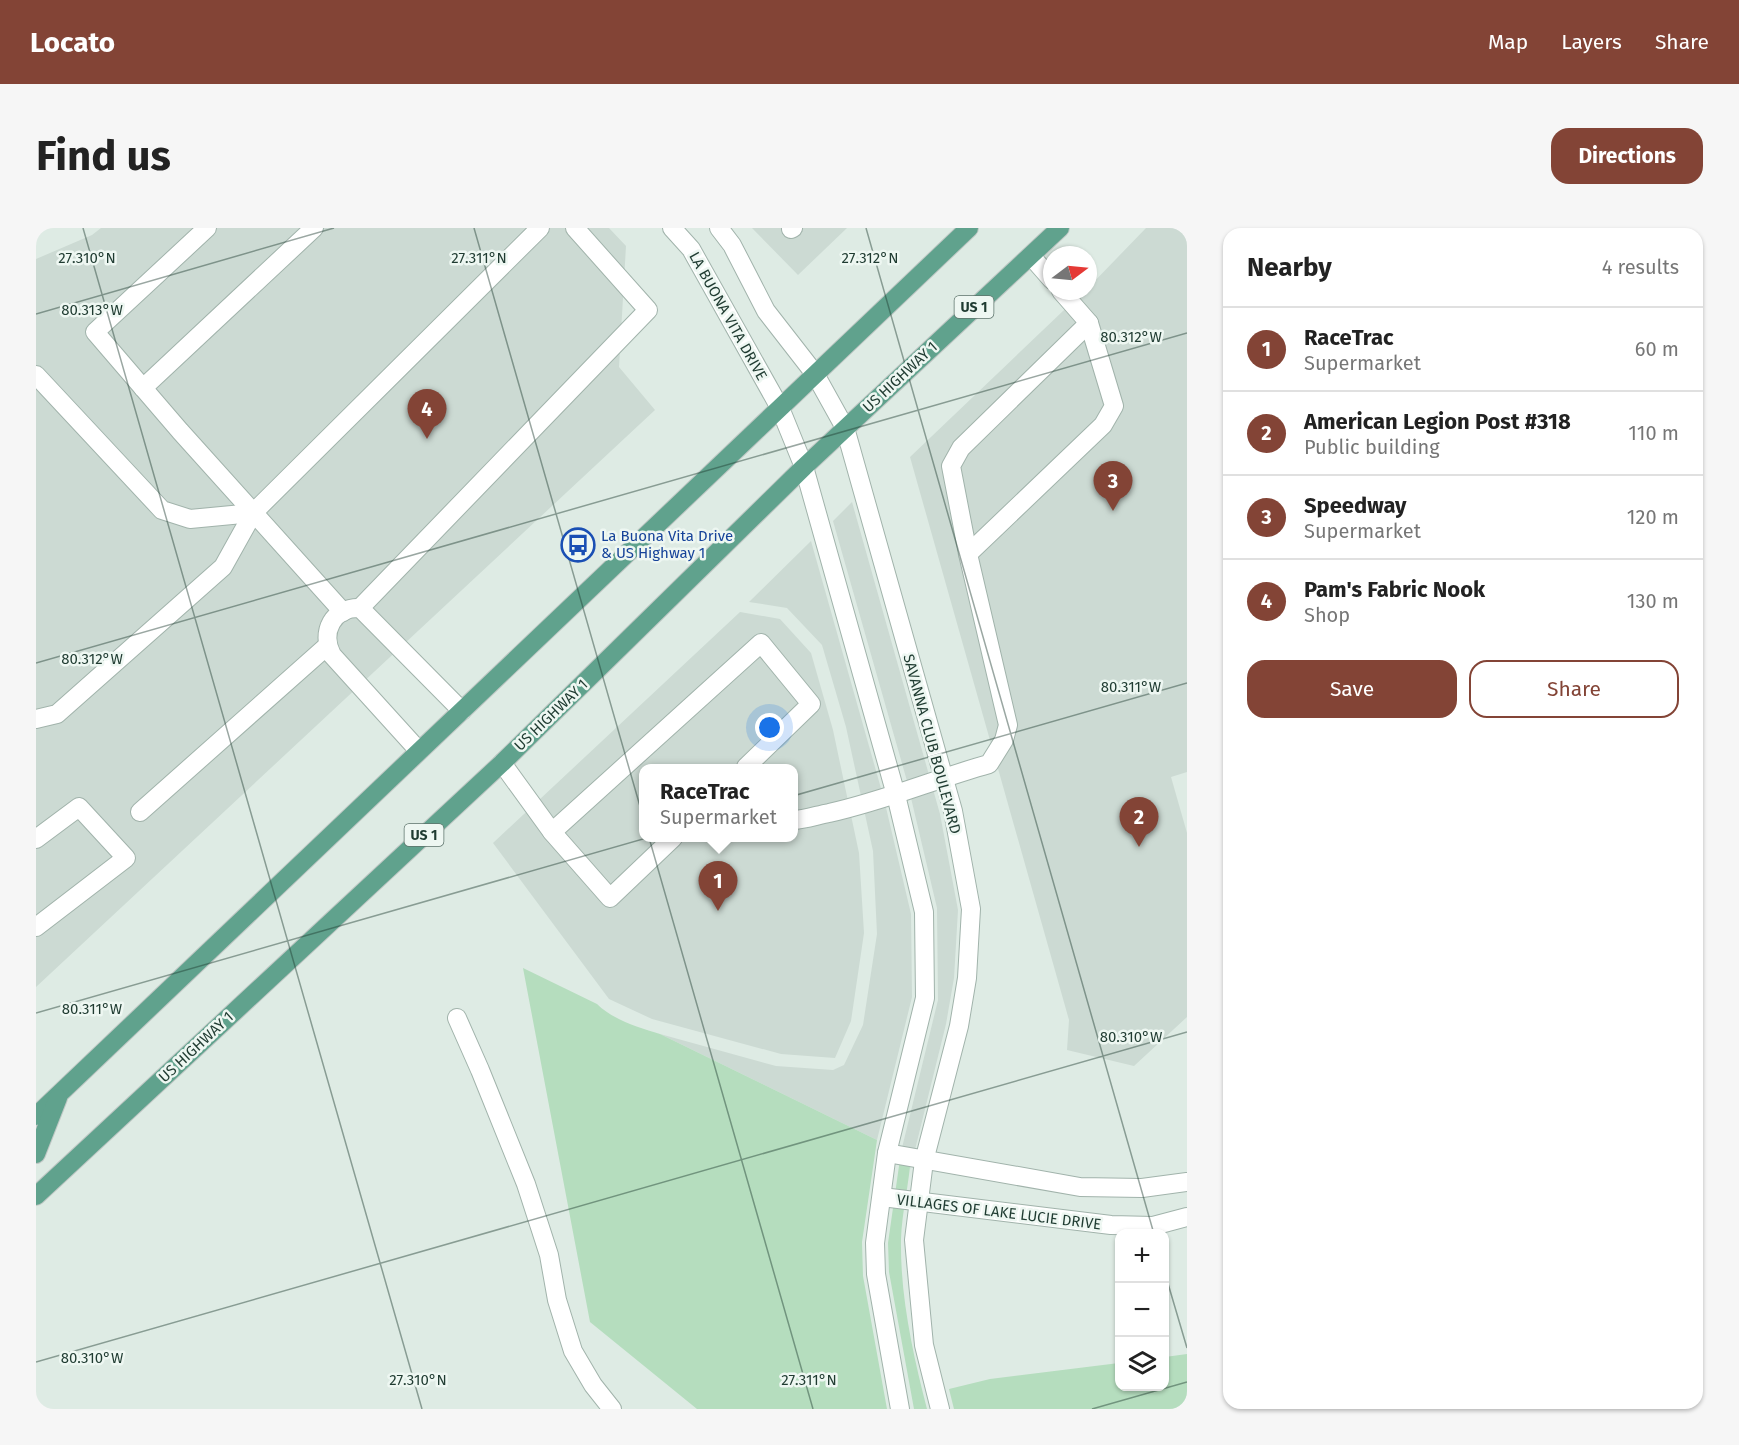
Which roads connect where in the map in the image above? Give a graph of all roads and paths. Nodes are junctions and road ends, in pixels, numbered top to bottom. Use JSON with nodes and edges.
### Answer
{"nodes":[{"id":1,"x":207,"y":228,"type":"edge"},
{"id":2,"x":314,"y":228,"type":"edge"},
{"id":3,"x":540,"y":228,"type":"edge"},
{"id":4,"x":575,"y":228,"type":"edge"},
{"id":5,"x":672,"y":228,"type":"edge"},
{"id":6,"x":719,"y":228,"type":"edge"},
{"id":7,"x":969,"y":228,"type":"edge"},
{"id":8,"x":1060,"y":228,"type":"edge"},
{"id":9,"x":1031,"y":256,"type":"junction"},
{"id":10,"x":1043,"y":270,"type":"edge"},
{"id":11,"x":1069,"y":300,"type":"edge"},
{"id":12,"x":1089,"y":323,"type":"junction"},
{"id":13,"x":815,"y":374,"type":"junction"},
{"id":14,"x":36,"y":375,"type":"edge"},
{"id":15,"x":143,"y":388,"type":"junction"},
{"id":16,"x":780,"y":408,"type":"junction"},
{"id":17,"x":845,"y":428,"type":"junction"},
{"id":18,"x":804,"y":467,"type":"junction"},
{"id":19,"x":253,"y":513,"type":"junction"},
{"id":20,"x":968,"y":554,"type":"junction"},
{"id":21,"x":351,"y":610,"type":"junction"},
{"id":22,"x":327,"y":646,"type":"junction"},
{"id":23,"x":462,"y":711,"type":"junction"},
{"id":24,"x":36,"y":719,"type":"edge"},
{"id":25,"x":419,"y":752,"type":"junction"},
{"id":26,"x":502,"y":763,"type":"junction"},
{"id":27,"x":750,"y":764,"type":"edge"},
{"id":28,"x":943,"y":776,"type":"junction"},
{"id":29,"x":896,"y":795,"type":"junction"},
{"id":30,"x":140,"y":812,"type":"dead end"},
{"id":31,"x":798,"y":819,"type":"edge"},
{"id":32,"x":552,"y":832,"type":"junction"},
{"id":33,"x":36,"y":839,"type":"edge"},
{"id":34,"x":668,"y":842,"type":"edge"},
{"id":35,"x":36,"y":927,"type":"edge"},
{"id":36,"x":457,"y":1018,"type":"dead end"},
{"id":37,"x":60,"y":1094,"type":"junction"},
{"id":38,"x":36,"y":1116,"type":"edge"},
{"id":39,"x":887,"y":1153,"type":"junction"},
{"id":40,"x":36,"y":1154,"type":"edge"},
{"id":41,"x":924,"y":1161,"type":"junction"},
{"id":42,"x":1187,"y":1182,"type":"edge"},
{"id":43,"x":36,"y":1194,"type":"edge"},
{"id":44,"x":882,"y":1197,"type":"junction"},
{"id":45,"x":919,"y":1202,"type":"junction"},
{"id":46,"x":1187,"y":1217,"type":"edge"},
{"id":47,"x":612,"y":1409,"type":"edge"},
{"id":48,"x":900,"y":1409,"type":"edge"},
{"id":49,"x":940,"y":1409,"type":"edge"}],
"edges":[{"from":1,"to":15,"type":"street"},
{"from":2,"to":15,"type":"street"},
{"from":3,"to":19,"type":"street"},
{"from":4,"to":21,"type":"street"},
{"from":5,"to":16,"type":"street","name":"LA BUONA VITA DRIVE"},
{"from":6,"to":13,"type":"street"},
{"from":7,"to":13,"type":"main road"},
{"from":8,"to":9,"type":"main road","name":"US HIGHWAY 1","number":"US 1"},
{"from":9,"to":10,"type":"street"},
{"from":9,"to":17,"type":"main road","name":"US HIGHWAY 1","number":"US 1"},
{"from":11,"to":12,"type":"street"},
{"from":12,"to":20,"type":"street"},
{"from":12,"to":20,"type":"street"},
{"from":13,"to":16,"type":"main road"},
{"from":13,"to":17,"type":"street","name":"SAVANNA CLUB BOULEVARD"},
{"from":14,"to":19,"type":"street"},
{"from":15,"to":19,"type":"street"},
{"from":16,"to":18,"type":"street"},
{"from":16,"to":23,"type":"main road"},
{"from":17,"to":18,"type":"main road","name":"US HIGHWAY 1","number":"US 1"},
{"from":17,"to":28,"type":"street","name":"SAVANNA CLUB BOULEVARD"},
{"from":18,"to":26,"type":"main road","name":"US HIGHWAY 1","number":"US 1"},
{"from":18,"to":29,"type":"street"},
{"from":19,"to":21,"type":"street"},
{"from":19,"to":24,"type":"street"},
{"from":20,"to":28,"type":"street"},
{"from":21,"to":22,"type":"street"},
{"from":21,"to":23,"type":"street"},
{"from":22,"to":25,"type":"street"},
{"from":22,"to":30,"type":"street"},
{"from":23,"to":25,"type":"main road"},
{"from":25,"to":37,"type":"main road"},
{"from":26,"to":32,"type":"street"},
{"from":26,"to":43,"type":"main road","name":"US HIGHWAY 1","number":"US 1"},
{"from":27,"to":32,"type":"street"},
{"from":28,"to":29,"type":"street"},
{"from":28,"to":41,"type":"street","name":"SAVANNA CLUB BOULEVARD"},
{"from":29,"to":31,"type":"street"},
{"from":29,"to":39,"type":"street"},
{"from":32,"to":34,"type":"street"},
{"from":33,"to":35,"type":"street"},
{"from":36,"to":47,"type":"street"},
{"from":37,"to":38,"type":"main road"},
{"from":37,"to":40,"type":"main road"},
{"from":39,"to":41,"type":"street"},
{"from":39,"to":44,"type":"street"},
{"from":41,"to":42,"type":"street"},
{"from":41,"to":45,"type":"street","name":"SAVANNA CLUB BOULEVARD"},
{"from":44,"to":45,"type":"street","name":"VILLAGES OF LAKE LUCIE DRIVE"},
{"from":44,"to":48,"type":"street"},
{"from":45,"to":46,"type":"street","name":"VILLAGES OF LAKE LUCIE DRIVE"},
{"from":45,"to":49,"type":"street","name":"SAVANNA CLUB BOULEVARD"}]}
